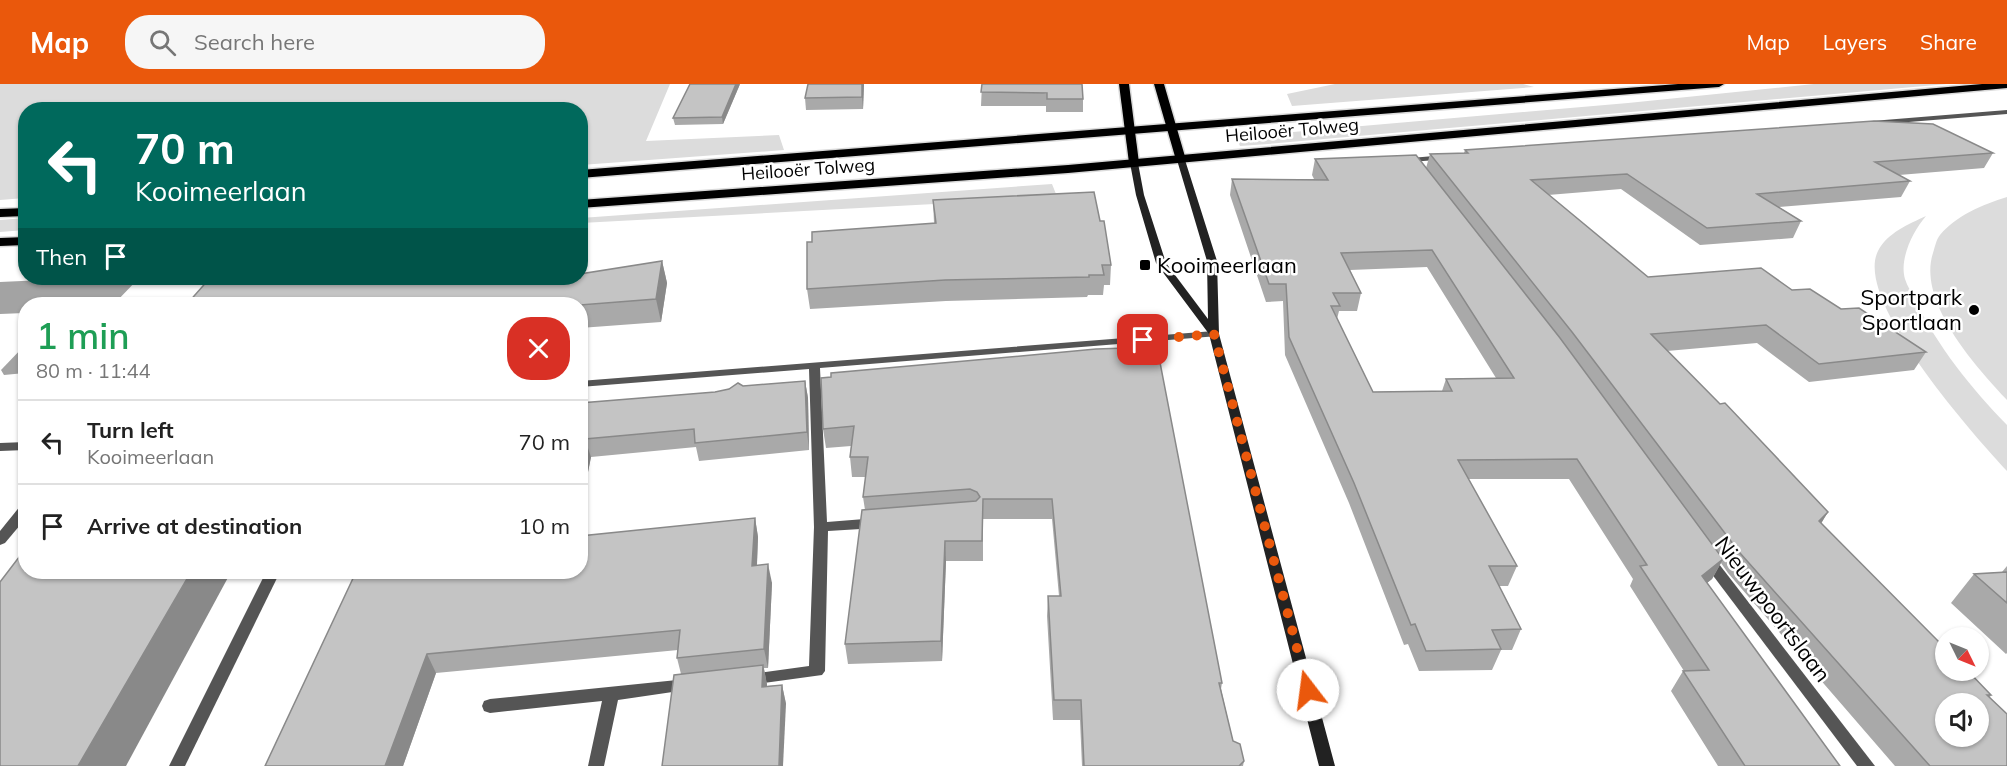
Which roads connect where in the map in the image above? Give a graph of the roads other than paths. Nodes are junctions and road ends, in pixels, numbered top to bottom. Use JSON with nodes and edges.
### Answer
{"nodes":[{"id":1,"x":1124,"y":84,"type":"edge"},
{"id":2,"x":1159,"y":84,"type":"edge"},
{"id":3,"x":1719,"y":84,"type":"edge"},
{"id":4,"x":2007,"y":85,"type":"edge"},
{"id":5,"x":2007,"y":112,"type":"edge"},
{"id":6,"x":1864,"y":124,"type":"edge"},
{"id":7,"x":1172,"y":128,"type":"junction"},
{"id":8,"x":1130,"y":132,"type":"junction"},
{"id":9,"x":1456,"y":156,"type":"edge"},
{"id":10,"x":1181,"y":160,"type":"junction"},
{"id":11,"x":1134,"y":163,"type":"junction"},
{"id":12,"x":1414,"y":164,"type":"edge"},
{"id":13,"x":588,"y":173,"type":"edge"},
{"id":14,"x":588,"y":203,"type":"edge"},
{"id":15,"x":18,"y":212,"type":"edge"},
{"id":16,"x":0,"y":213,"type":"edge"},
{"id":17,"x":18,"y":241,"type":"edge"},
{"id":18,"x":0,"y":242,"type":"edge"},
{"id":19,"x":1214,"y":334,"type":"junction"},
{"id":20,"x":814,"y":365,"type":"junction"},
{"id":21,"x":588,"y":383,"type":"edge"},
{"id":22,"x":18,"y":446,"type":"edge"},
{"id":23,"x":0,"y":447,"type":"edge"},
{"id":24,"x":18,"y":518,"type":"edge"},
{"id":25,"x":890,"y":522,"type":"edge"},
{"id":26,"x":821,"y":527,"type":"junction"},
{"id":27,"x":0,"y":540,"type":"edge"},
{"id":28,"x":1699,"y":546,"type":"edge"},
{"id":29,"x":270,"y":579,"type":"edge"},
{"id":30,"x":737,"y":680,"type":"edge"},
{"id":31,"x":702,"y":684,"type":"edge"},
{"id":32,"x":611,"y":694,"type":"junction"},
{"id":33,"x":490,"y":706,"type":"dead end"},
{"id":34,"x":177,"y":766,"type":"edge"},
{"id":35,"x":596,"y":766,"type":"edge"},
{"id":36,"x":1328,"y":766,"type":"edge"},
{"id":37,"x":1867,"y":766,"type":"edge"}],
"edges":[{"from":1,"to":8,"type":"main road"},
{"from":2,"to":7,"type":"main road"},
{"from":3,"to":7,"type":"highway","name":"Heilooër Tolweg"},
{"from":4,"to":10,"type":"highway","name":"Heilooër Tolweg"},
{"from":5,"to":6,"type":"street"},
{"from":7,"to":8,"type":"highway","name":"Heilooër Tolweg"},
{"from":7,"to":10,"type":"main road"},
{"from":8,"to":11,"type":"main road"},
{"from":8,"to":13,"type":"highway","name":"Heilooër Tolweg"},
{"from":9,"to":12,"type":"street"},
{"from":10,"to":11,"type":"highway","name":"Heilooër Tolweg"},
{"from":10,"to":19,"type":"main road"},
{"from":11,"to":14,"type":"highway","name":"Heilooër Tolweg"},
{"from":11,"to":19,"type":"main road"},
{"from":15,"to":16,"type":"highway"},
{"from":17,"to":18,"type":"highway"},
{"from":19,"to":20,"type":"street"},
{"from":19,"to":36,"type":"main road"},
{"from":20,"to":21,"type":"street"},
{"from":20,"to":26,"type":"street"},
{"from":22,"to":23,"type":"street"},
{"from":24,"to":27,"type":"street"},
{"from":25,"to":26,"type":"street"},
{"from":26,"to":30,"type":"street"},
{"from":28,"to":37,"type":"street","name":"Nieuwpoortslaan"},
{"from":29,"to":34,"type":"street"},
{"from":31,"to":32,"type":"street"},
{"from":32,"to":33,"type":"street"},
{"from":32,"to":35,"type":"street"}]}
